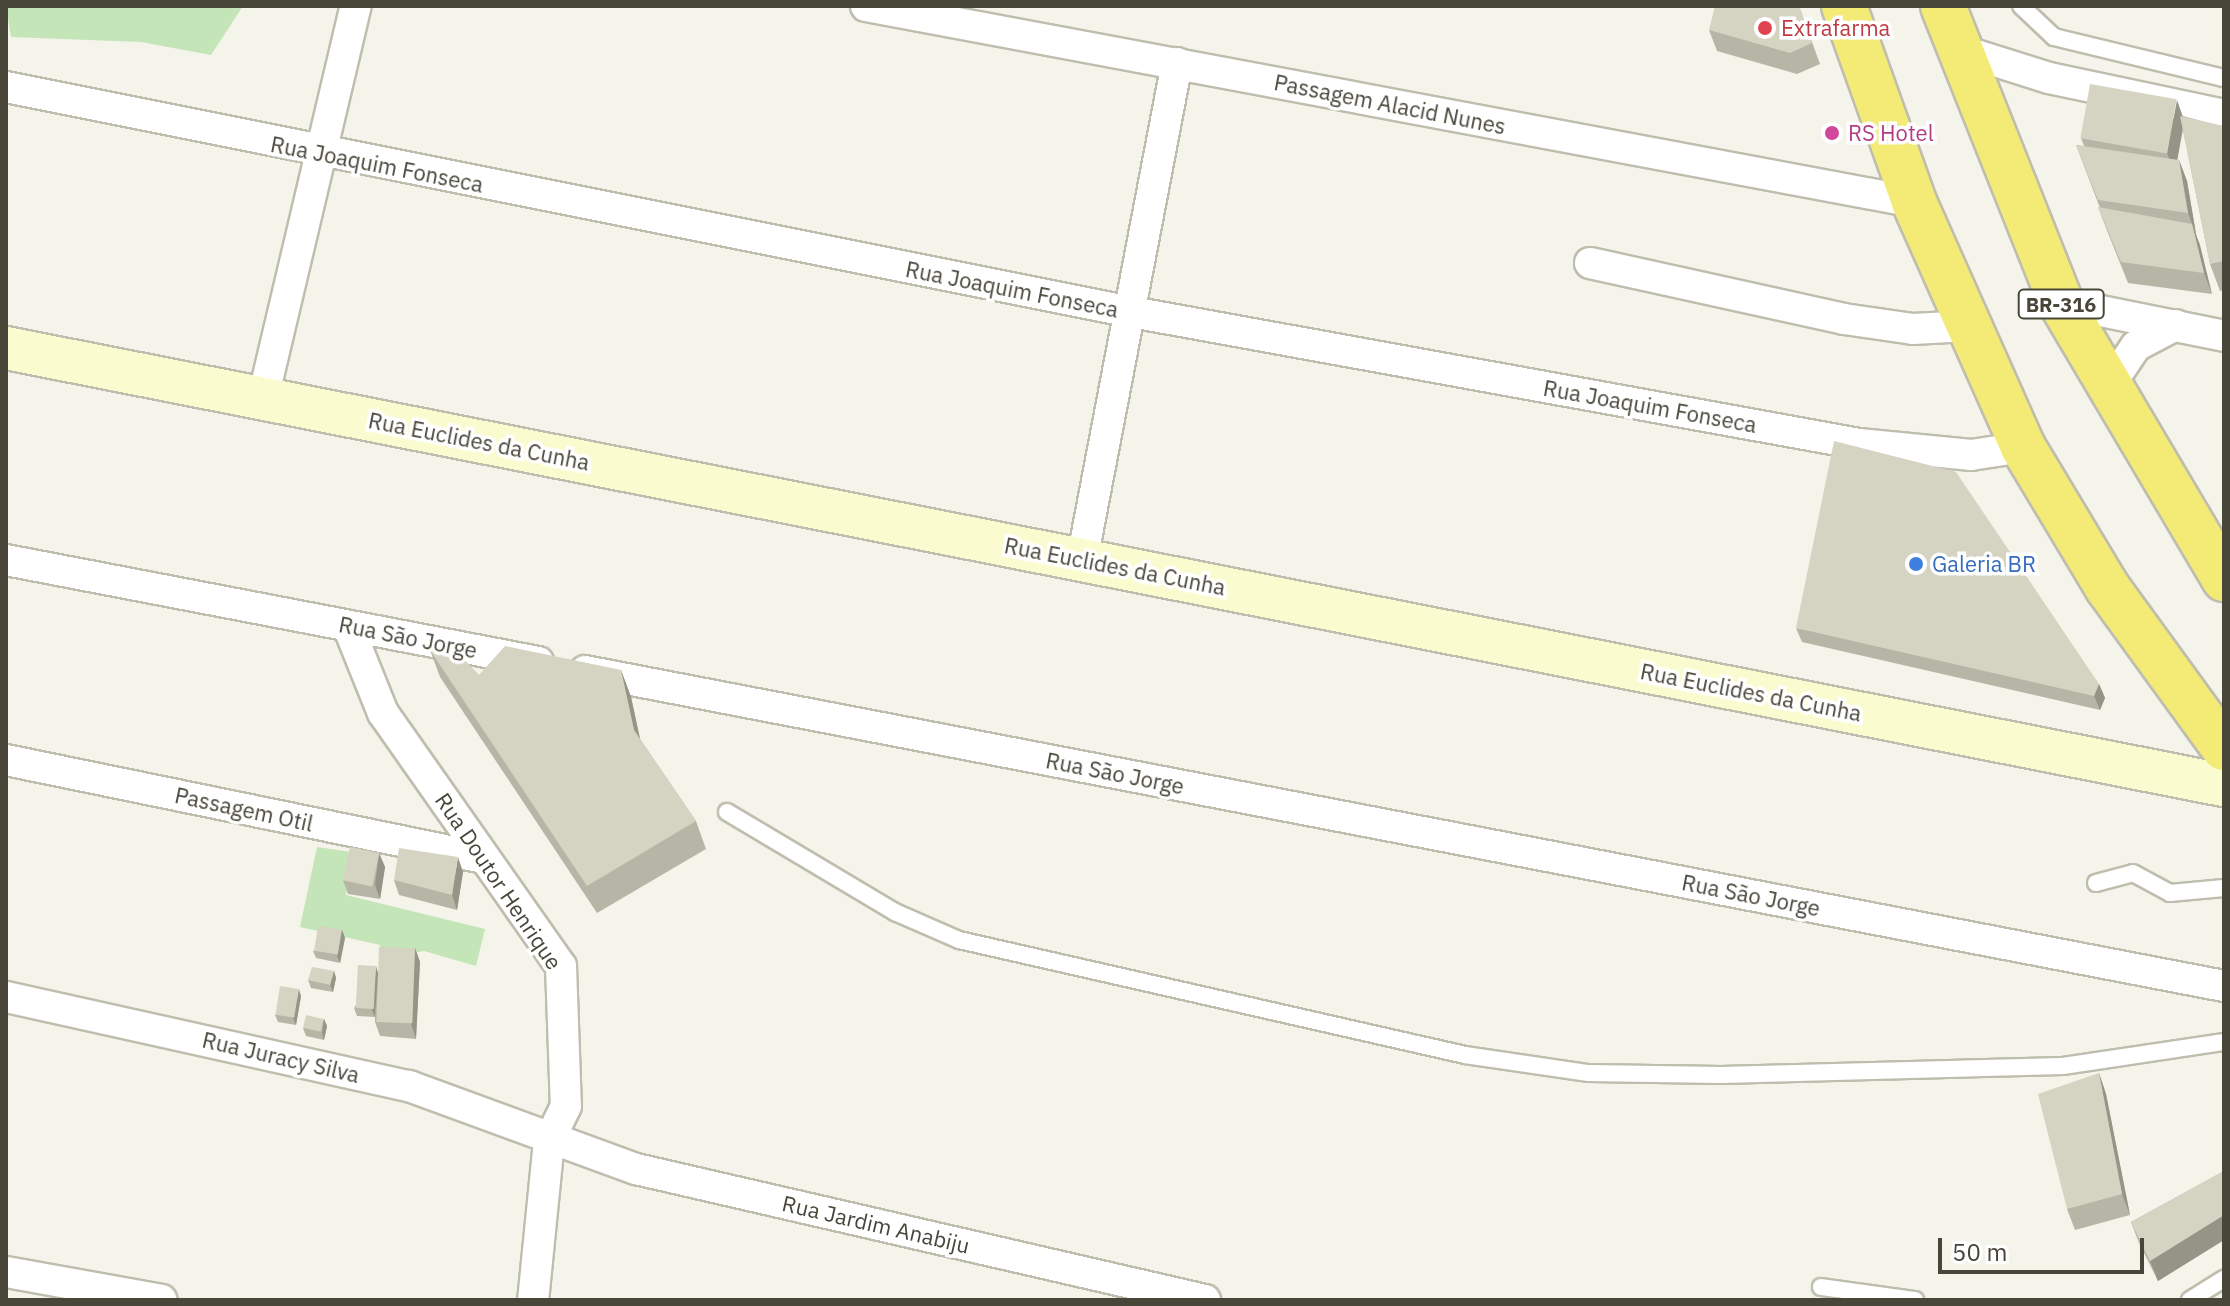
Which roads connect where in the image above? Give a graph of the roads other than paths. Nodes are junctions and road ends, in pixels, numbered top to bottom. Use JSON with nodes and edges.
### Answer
{"nodes":[{"id":1,"x":356,"y":6,"type":"edge"},
{"id":2,"x":866,"y":6,"type":"edge"},
{"id":3,"x":1844,"y":6,"type":"edge"},
{"id":4,"x":1943,"y":6,"type":"edge"},
{"id":5,"x":2021,"y":6,"type":"edge"},
{"id":6,"x":1957,"y":49,"type":"junction"},
{"id":7,"x":1177,"y":63,"type":"junction"},
{"id":8,"x":2224,"y":78,"type":"edge"},
{"id":9,"x":6,"y":87,"type":"edge"},
{"id":10,"x":2224,"y":115,"type":"edge"},
{"id":11,"x":321,"y":153,"type":"junction"},
{"id":12,"x":1914,"y":202,"type":"junction"},
{"id":13,"x":1590,"y":263,"type":"dead end"},
{"id":14,"x":2061,"y":303,"type":"junction"},
{"id":15,"x":1126,"y":311,"type":"junction"},
{"id":16,"x":2176,"y":325,"type":"junction"},
{"id":17,"x":1968,"y":326,"type":"junction"},
{"id":18,"x":2224,"y":336,"type":"edge"},
{"id":19,"x":6,"y":348,"type":"edge"},
{"id":20,"x":2109,"y":386,"type":"junction"},
{"id":21,"x":263,"y":398,"type":"junction"},
{"id":22,"x":2023,"y":447,"type":"junction"},
{"id":23,"x":6,"y":560,"type":"edge"},
{"id":24,"x":1082,"y":560,"type":"junction"},
{"id":25,"x":2224,"y":579,"type":"edge"},
{"id":26,"x":348,"y":626,"type":"junction"},
{"id":27,"x":2224,"y":748,"type":"edge"},
{"id":28,"x":6,"y":760,"type":"edge"},
{"id":29,"x":2224,"y":785,"type":"edge"},
{"id":30,"x":727,"y":812,"type":"dead end"},
{"id":31,"x":482,"y":858,"type":"junction"},
{"id":32,"x":2096,"y":883,"type":"dead end"},
{"id":33,"x":2224,"y":888,"type":"edge"},
{"id":34,"x":2224,"y":986,"type":"edge"},
{"id":35,"x":6,"y":997,"type":"edge"},
{"id":36,"x":2224,"y":1042,"type":"edge"},
{"id":37,"x":549,"y":1141,"type":"junction"},
{"id":38,"x":6,"y":1272,"type":"edge"},
{"id":39,"x":2224,"y":1279,"type":"edge"},
{"id":40,"x":1821,"y":1287,"type":"dead end"},
{"id":41,"x":162,"y":1300,"type":"edge"},
{"id":42,"x":533,"y":1300,"type":"edge"},
{"id":43,"x":1205,"y":1300,"type":"edge"},
{"id":44,"x":1915,"y":1300,"type":"edge"},
{"id":45,"x":2190,"y":1300,"type":"edge"}],
"edges":[{"from":1,"to":11,"type":"street"},
{"from":2,"to":7,"type":"street","name":"Passagem Alacid Nunes"},
{"from":3,"to":12,"type":"highway"},
{"from":4,"to":6,"type":"highway","number":"BR-316"},
{"from":5,"to":8,"type":"lane"},
{"from":6,"to":10,"type":"street"},
{"from":6,"to":14,"type":"highway","number":"BR-316"},
{"from":7,"to":12,"type":"street","name":"Passagem Alacid Nunes"},
{"from":7,"to":15,"type":"street"},
{"from":9,"to":11,"type":"street","name":"Rua Joaquim Fonseca"},
{"from":11,"to":15,"type":"street","name":"Rua Joaquim Fonseca"},
{"from":11,"to":21,"type":"street"},
{"from":12,"to":17,"type":"highway"},
{"from":13,"to":17,"type":"street"},
{"from":14,"to":16,"type":"street"},
{"from":14,"to":20,"type":"highway","number":"BR-316"},
{"from":15,"to":22,"type":"street","name":"Rua Joaquim Fonseca"},
{"from":15,"to":24,"type":"street"},
{"from":16,"to":18,"type":"street"},
{"from":16,"to":20,"type":"street"},
{"from":17,"to":22,"type":"highway"},
{"from":19,"to":21,"type":"street","name":"Rua Euclides da Cunha"},
{"from":20,"to":25,"type":"highway","number":"BR-316"},
{"from":21,"to":24,"type":"street","name":"Rua Euclides da Cunha"},
{"from":22,"to":27,"type":"highway"},
{"from":23,"to":26,"type":"street","name":"Rua São Jorge"},
{"from":24,"to":29,"type":"street","name":"Rua Euclides da Cunha"},
{"from":26,"to":31,"type":"street","name":"Rua Doutor Henrique"},
{"from":26,"to":34,"type":"street","name":"Rua São Jorge"},
{"from":28,"to":31,"type":"street","name":"Passagem Otil"},
{"from":30,"to":36,"type":"lane"},
{"from":31,"to":37,"type":"street","name":"Rua Doutor Henrique"},
{"from":32,"to":33,"type":"lane"},
{"from":35,"to":37,"type":"street","name":"Rua Juracy Silva"},
{"from":37,"to":42,"type":"street","name":"Rua Doutor Henrique"},
{"from":37,"to":43,"type":"street","name":"Rua Jardim Anabiju"},
{"from":38,"to":41,"type":"street"},
{"from":39,"to":45,"type":"lane"},
{"from":40,"to":44,"type":"lane"}]}
